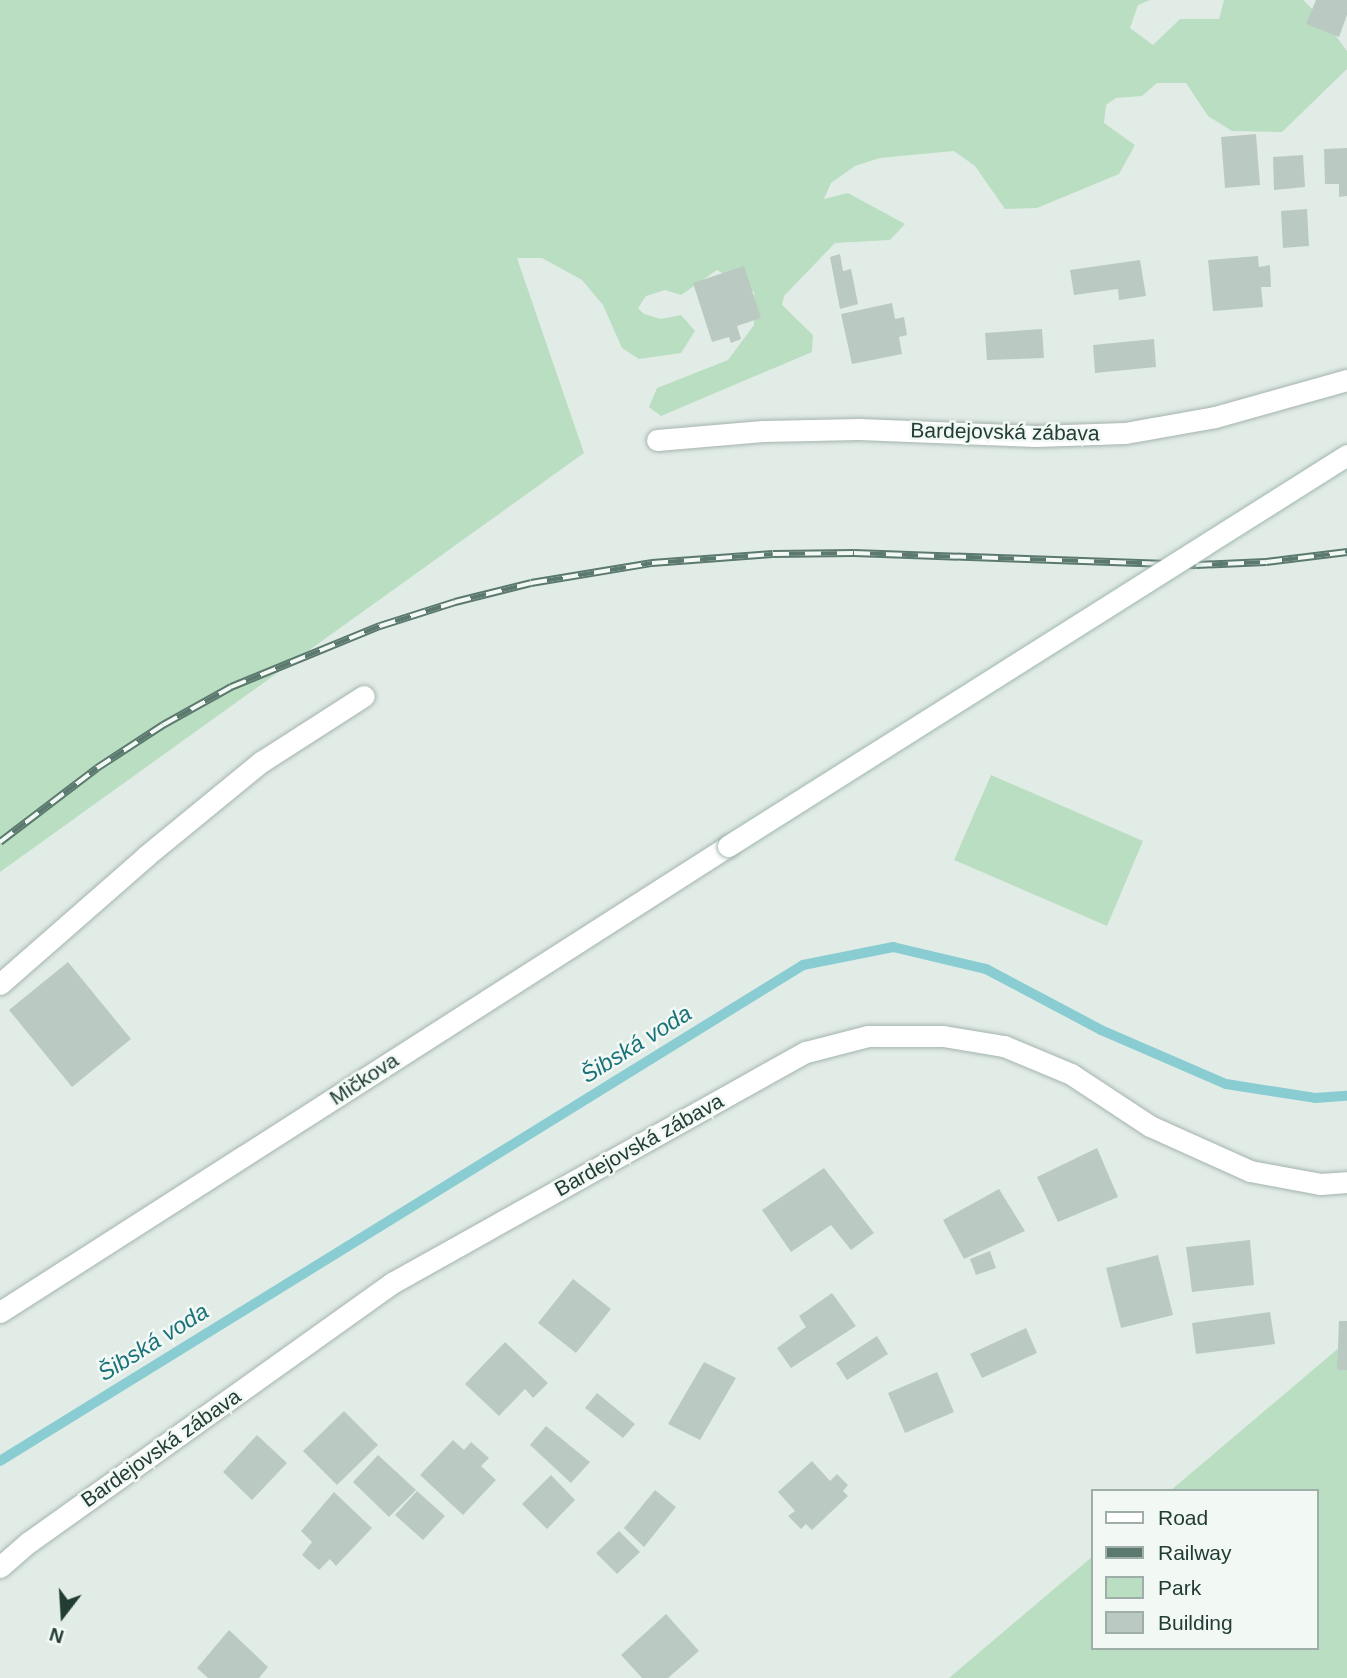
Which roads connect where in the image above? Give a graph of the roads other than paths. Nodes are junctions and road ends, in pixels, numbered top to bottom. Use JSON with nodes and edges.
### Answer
{"nodes":[{"id":1,"x":1347,"y":380,"type":"edge"},
{"id":2,"x":657,"y":440,"type":"dead end"},
{"id":3,"x":1347,"y":455,"type":"edge"},
{"id":4,"x":365,"y":696,"type":"dead end"},
{"id":5,"x":0,"y":984,"type":"edge"},
{"id":6,"x":1347,"y":1182,"type":"edge"},
{"id":7,"x":0,"y":1312,"type":"edge"},
{"id":8,"x":0,"y":1567,"type":"edge"}],
"edges":[{"from":1,"to":2,"type":"street","name":"Bardejovská zábava"},
{"from":3,"to":7,"type":"street","name":"Mičkova","bridge":true},
{"from":4,"to":5,"type":"street"},
{"from":6,"to":8,"type":"street","name":"Bardejovská zábava"}]}
